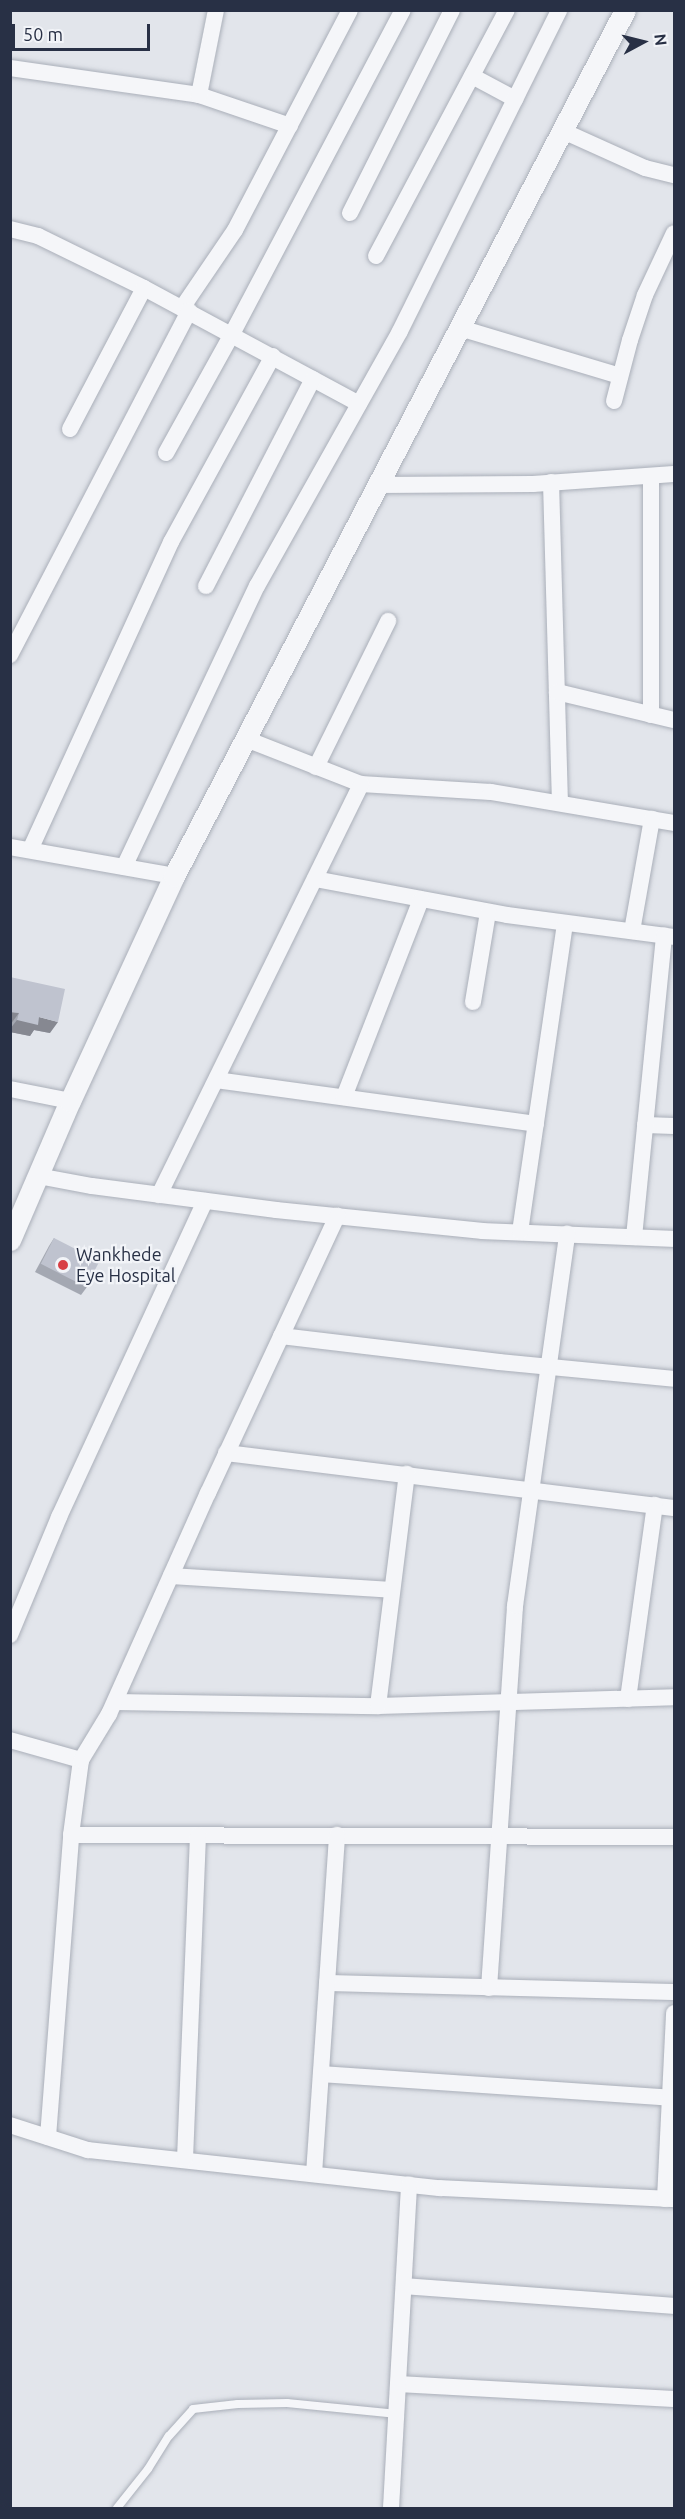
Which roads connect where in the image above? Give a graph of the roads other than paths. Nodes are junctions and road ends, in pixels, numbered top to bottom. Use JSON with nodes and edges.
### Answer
{"nodes":[{"id":1,"x":216,"y":10,"type":"edge"},
{"id":2,"x":350,"y":10,"type":"edge"},
{"id":3,"x":403,"y":10,"type":"edge"},
{"id":4,"x":452,"y":10,"type":"edge"},
{"id":5,"x":507,"y":10,"type":"edge"},
{"id":6,"x":559,"y":10,"type":"edge"},
{"id":7,"x":625,"y":10,"type":"edge"},
{"id":8,"x":10,"y":68,"type":"edge"},
{"id":9,"x":472,"y":76,"type":"junction"},
{"id":10,"x":199,"y":95,"type":"junction"},
{"id":11,"x":515,"y":99,"type":"junction"},
{"id":12,"x":290,"y":126,"type":"junction"},
{"id":13,"x":563,"y":131,"type":"junction"},
{"id":14,"x":675,"y":175,"type":"edge"},
{"id":15,"x":350,"y":213,"type":"dead end"},
{"id":16,"x":10,"y":229,"type":"edge"},
{"id":17,"x":675,"y":233,"type":"edge"},
{"id":18,"x":376,"y":256,"type":"dead end"},
{"id":19,"x":144,"y":288,"type":"junction"},
{"id":20,"x":185,"y":309,"type":"junction"},
{"id":21,"x":460,"y":328,"type":"junction"},
{"id":22,"x":232,"y":334,"type":"junction"},
{"id":23,"x":273,"y":356,"type":"junction"},
{"id":24,"x":620,"y":376,"type":"junction"},
{"id":25,"x":313,"y":379,"type":"junction"},
{"id":26,"x":614,"y":401,"type":"dead end"},
{"id":27,"x":359,"y":404,"type":"junction"},
{"id":28,"x":70,"y":429,"type":"dead end"},
{"id":29,"x":166,"y":453,"type":"dead end"},
{"id":30,"x":675,"y":474,"type":"edge"},
{"id":31,"x":651,"y":476,"type":"junction"},
{"id":32,"x":551,"y":482,"type":"junction"},
{"id":33,"x":378,"y":484,"type":"junction"},
{"id":34,"x":206,"y":586,"type":"dead end"},
{"id":35,"x":388,"y":621,"type":"dead end"},
{"id":36,"x":10,"y":655,"type":"edge"},
{"id":37,"x":557,"y":692,"type":"junction"},
{"id":38,"x":651,"y":715,"type":"junction"},
{"id":39,"x":675,"y":720,"type":"edge"},
{"id":40,"x":246,"y":739,"type":"junction"},
{"id":41,"x":316,"y":767,"type":"junction"},
{"id":42,"x":361,"y":784,"type":"junction"},
{"id":43,"x":560,"y":803,"type":"junction"},
{"id":44,"x":651,"y":819,"type":"junction"},
{"id":45,"x":675,"y":823,"type":"edge"},
{"id":46,"x":10,"y":847,"type":"edge"},
{"id":47,"x":30,"y":850,"type":"junction"},
{"id":48,"x":124,"y":867,"type":"junction"},
{"id":49,"x":174,"y":876,"type":"junction"},
{"id":50,"x":315,"y":879,"type":"junction"},
{"id":51,"x":421,"y":899,"type":"junction"},
{"id":52,"x":488,"y":912,"type":"junction"},
{"id":53,"x":565,"y":923,"type":"junction"},
{"id":54,"x":632,"y":931,"type":"junction"},
{"id":55,"x":669,"y":936,"type":"edge"},
{"id":56,"x":473,"y":1002,"type":"dead end"},
{"id":57,"x":216,"y":1080,"type":"junction"},
{"id":58,"x":10,"y":1089,"type":"edge"},
{"id":59,"x":344,"y":1098,"type":"junction"},
{"id":60,"x":70,"y":1101,"type":"junction"},
{"id":61,"x":536,"y":1124,"type":"junction"},
{"id":62,"x":645,"y":1125,"type":"junction"},
{"id":63,"x":675,"y":1126,"type":"edge"},
{"id":64,"x":38,"y":1176,"type":"junction"},
{"id":65,"x":159,"y":1195,"type":"junction"},
{"id":66,"x":205,"y":1201,"type":"junction"},
{"id":67,"x":337,"y":1216,"type":"junction"},
{"id":68,"x":520,"y":1232,"type":"junction"},
{"id":69,"x":567,"y":1234,"type":"junction"},
{"id":70,"x":634,"y":1237,"type":"junction"},
{"id":71,"x":675,"y":1239,"type":"edge"},
{"id":72,"x":10,"y":1240,"type":"edge"},
{"id":73,"x":281,"y":1336,"type":"junction"},
{"id":74,"x":547,"y":1367,"type":"junction"},
{"id":75,"x":675,"y":1379,"type":"edge"},
{"id":76,"x":226,"y":1453,"type":"junction"},
{"id":77,"x":407,"y":1474,"type":"junction"},
{"id":78,"x":530,"y":1489,"type":"junction"},
{"id":79,"x":655,"y":1505,"type":"junction"},
{"id":80,"x":675,"y":1508,"type":"edge"},
{"id":81,"x":171,"y":1576,"type":"junction"},
{"id":82,"x":392,"y":1590,"type":"junction"},
{"id":83,"x":10,"y":1635,"type":"edge"},
{"id":84,"x":675,"y":1697,"type":"edge"},
{"id":85,"x":628,"y":1699,"type":"junction"},
{"id":86,"x":115,"y":1702,"type":"junction"},
{"id":87,"x":507,"y":1703,"type":"junction"},
{"id":88,"x":378,"y":1706,"type":"junction"},
{"id":89,"x":10,"y":1740,"type":"edge"},
{"id":90,"x":81,"y":1760,"type":"junction"},
{"id":91,"x":71,"y":1835,"type":"junction"},
{"id":92,"x":198,"y":1835,"type":"junction"},
{"id":93,"x":337,"y":1835,"type":"junction"},
{"id":94,"x":497,"y":1837,"type":"junction"},
{"id":95,"x":675,"y":1837,"type":"edge"},
{"id":96,"x":327,"y":1983,"type":"junction"},
{"id":97,"x":489,"y":1988,"type":"junction"},
{"id":98,"x":675,"y":1992,"type":"edge"},
{"id":99,"x":675,"y":2013,"type":"edge"},
{"id":100,"x":321,"y":2074,"type":"junction"},
{"id":101,"x":670,"y":2098,"type":"junction"},
{"id":102,"x":10,"y":2125,"type":"edge"},
{"id":103,"x":48,"y":2137,"type":"junction"},
{"id":104,"x":184,"y":2159,"type":"junction"},
{"id":105,"x":314,"y":2174,"type":"junction"},
{"id":106,"x":410,"y":2185,"type":"junction"},
{"id":107,"x":670,"y":2199,"type":"edge"},
{"id":108,"x":404,"y":2286,"type":"junction"},
{"id":109,"x":675,"y":2306,"type":"edge"},
{"id":110,"x":398,"y":2384,"type":"junction"},
{"id":111,"x":675,"y":2399,"type":"edge"},
{"id":112,"x":397,"y":2415,"type":"junction"},
{"id":113,"x":117,"y":2508,"type":"edge"},
{"id":114,"x":391,"y":2508,"type":"edge"}],
"edges":[{"from":1,"to":10,"type":"street"},
{"from":2,"to":12,"type":"street"},
{"from":3,"to":22,"type":"street"},
{"from":4,"to":15,"type":"street"},
{"from":5,"to":9,"type":"street"},
{"from":6,"to":11,"type":"street"},
{"from":7,"to":13,"type":"street"},
{"from":8,"to":10,"type":"street"},
{"from":9,"to":11,"type":"street"},
{"from":9,"to":18,"type":"street"},
{"from":10,"to":12,"type":"street"},
{"from":11,"to":27,"type":"street"},
{"from":12,"to":20,"type":"street"},
{"from":13,"to":14,"type":"street"},
{"from":13,"to":21,"type":"street"},
{"from":16,"to":19,"type":"street"},
{"from":17,"to":24,"type":"street"},
{"from":19,"to":20,"type":"street"},
{"from":19,"to":28,"type":"street"},
{"from":20,"to":22,"type":"street"},
{"from":20,"to":36,"type":"street"},
{"from":21,"to":24,"type":"street"},
{"from":21,"to":33,"type":"street"},
{"from":22,"to":23,"type":"street"},
{"from":22,"to":29,"type":"street"},
{"from":23,"to":25,"type":"street"},
{"from":23,"to":47,"type":"street"},
{"from":24,"to":26,"type":"street"},
{"from":25,"to":27,"type":"street"},
{"from":25,"to":34,"type":"street"},
{"from":27,"to":48,"type":"street"},
{"from":30,"to":31,"type":"street"},
{"from":31,"to":32,"type":"street"},
{"from":31,"to":38,"type":"street"},
{"from":32,"to":33,"type":"street"},
{"from":32,"to":37,"type":"street"},
{"from":33,"to":40,"type":"street"},
{"from":35,"to":41,"type":"street"},
{"from":37,"to":38,"type":"street"},
{"from":37,"to":43,"type":"street"},
{"from":38,"to":39,"type":"street"},
{"from":40,"to":41,"type":"street"},
{"from":40,"to":49,"type":"street"},
{"from":41,"to":42,"type":"street"},
{"from":42,"to":43,"type":"street"},
{"from":42,"to":50,"type":"street"},
{"from":43,"to":44,"type":"street"},
{"from":44,"to":45,"type":"street"},
{"from":44,"to":54,"type":"street"},
{"from":46,"to":47,"type":"street"},
{"from":47,"to":48,"type":"street"},
{"from":48,"to":49,"type":"street"},
{"from":49,"to":60,"type":"street"},
{"from":50,"to":51,"type":"street"},
{"from":50,"to":57,"type":"street"},
{"from":51,"to":52,"type":"street"},
{"from":51,"to":59,"type":"street"},
{"from":52,"to":53,"type":"street"},
{"from":52,"to":56,"type":"street"},
{"from":53,"to":54,"type":"street"},
{"from":53,"to":61,"type":"street"},
{"from":54,"to":55,"type":"street"},
{"from":55,"to":62,"type":"street"},
{"from":57,"to":59,"type":"street"},
{"from":57,"to":65,"type":"street"},
{"from":58,"to":60,"type":"street"},
{"from":59,"to":61,"type":"street"},
{"from":60,"to":64,"type":"street"},
{"from":61,"to":68,"type":"street"},
{"from":62,"to":63,"type":"street"},
{"from":62,"to":70,"type":"street"},
{"from":64,"to":65,"type":"street"},
{"from":64,"to":72,"type":"street"},
{"from":65,"to":66,"type":"street"},
{"from":66,"to":67,"type":"street"},
{"from":66,"to":83,"type":"street"},
{"from":67,"to":68,"type":"street"},
{"from":67,"to":73,"type":"street"},
{"from":68,"to":69,"type":"street"},
{"from":69,"to":70,"type":"street"},
{"from":69,"to":74,"type":"street"},
{"from":70,"to":71,"type":"street"},
{"from":73,"to":74,"type":"street"},
{"from":73,"to":76,"type":"street"},
{"from":74,"to":75,"type":"street"},
{"from":74,"to":78,"type":"street"},
{"from":76,"to":77,"type":"street"},
{"from":76,"to":81,"type":"street"},
{"from":77,"to":78,"type":"street"},
{"from":77,"to":82,"type":"street"},
{"from":78,"to":79,"type":"street"},
{"from":78,"to":87,"type":"street"},
{"from":79,"to":80,"type":"street"},
{"from":79,"to":85,"type":"street"},
{"from":81,"to":82,"type":"street"},
{"from":81,"to":86,"type":"street"},
{"from":82,"to":88,"type":"street"},
{"from":84,"to":85,"type":"street"},
{"from":85,"to":87,"type":"street"},
{"from":86,"to":88,"type":"street"},
{"from":86,"to":90,"type":"street"},
{"from":87,"to":88,"type":"street"},
{"from":87,"to":94,"type":"street"},
{"from":89,"to":90,"type":"street"},
{"from":90,"to":91,"type":"street"},
{"from":91,"to":92,"type":"street"},
{"from":91,"to":103,"type":"street"},
{"from":92,"to":93,"type":"street"},
{"from":92,"to":104,"type":"street"},
{"from":93,"to":94,"type":"street"},
{"from":93,"to":96,"type":"street"},
{"from":94,"to":95,"type":"street"},
{"from":94,"to":97,"type":"street"},
{"from":96,"to":97,"type":"street"},
{"from":96,"to":100,"type":"street"},
{"from":97,"to":98,"type":"street"},
{"from":99,"to":101,"type":"street"},
{"from":100,"to":101,"type":"street"},
{"from":100,"to":105,"type":"street"},
{"from":101,"to":107,"type":"street"},
{"from":102,"to":103,"type":"street"},
{"from":103,"to":104,"type":"street"},
{"from":104,"to":105,"type":"street"},
{"from":105,"to":106,"type":"street"},
{"from":106,"to":107,"type":"street"},
{"from":106,"to":108,"type":"street"},
{"from":108,"to":109,"type":"street"},
{"from":108,"to":110,"type":"street"},
{"from":110,"to":111,"type":"street"},
{"from":110,"to":112,"type":"street"},
{"from":112,"to":113,"type":"lane"},
{"from":112,"to":114,"type":"street"}]}
